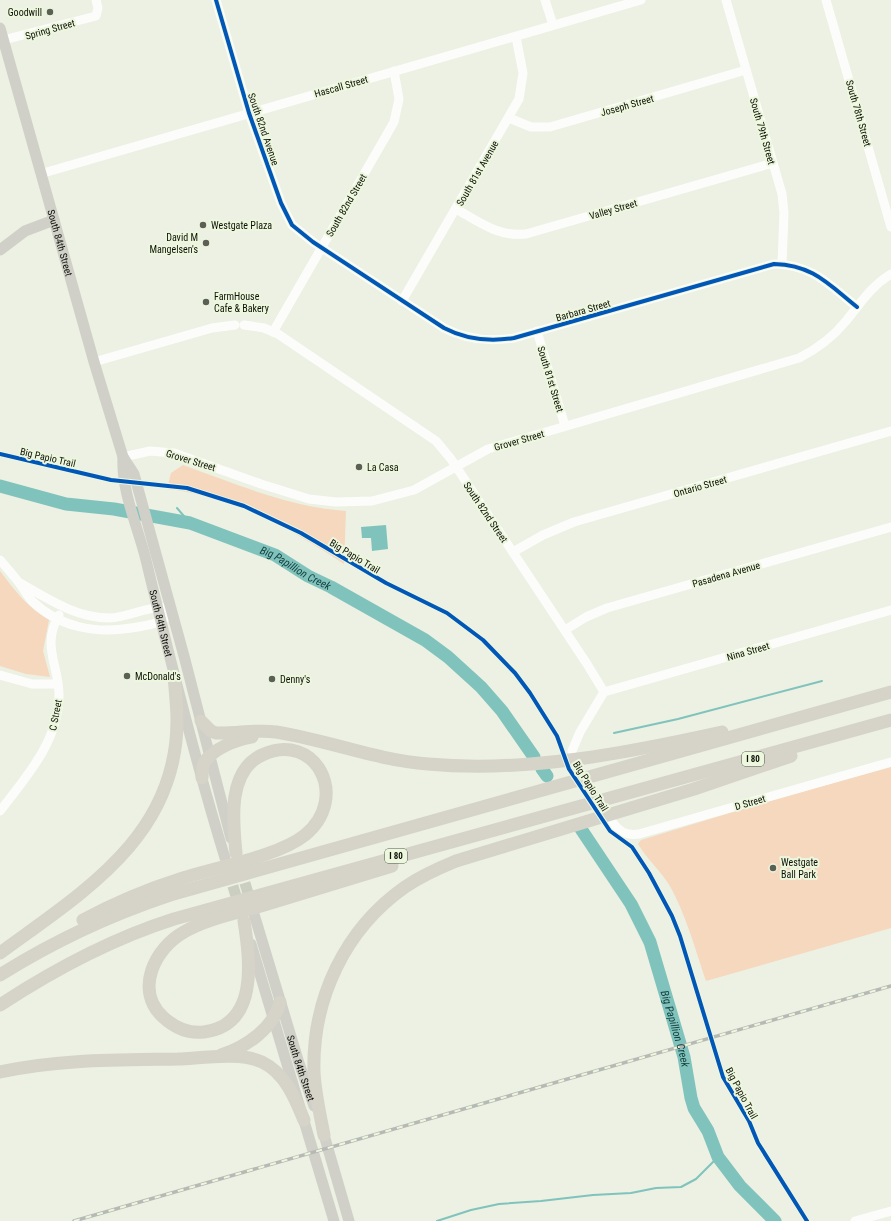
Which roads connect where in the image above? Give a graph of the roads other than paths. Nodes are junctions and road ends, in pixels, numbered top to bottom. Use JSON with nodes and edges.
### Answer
{"nodes":[{"id":1,"x":96,"y":0,"type":"edge"},
{"id":2,"x":216,"y":0,"type":"edge"},
{"id":3,"x":544,"y":0,"type":"edge"},
{"id":4,"x":641,"y":0,"type":"edge"},
{"id":5,"x":726,"y":0,"type":"edge"},
{"id":6,"x":826,"y":0,"type":"edge"},
{"id":7,"x":553,"y":25,"type":"junction"},
{"id":8,"x":0,"y":28,"type":"edge"},
{"id":9,"x":516,"y":36,"type":"junction"},
{"id":10,"x":1,"y":42,"type":"edge"},
{"id":11,"x":746,"y":70,"type":"junction"},
{"id":12,"x":394,"y":71,"type":"junction"},
{"id":13,"x":249,"y":113,"type":"junction"},
{"id":14,"x":509,"y":118,"type":"junction"},
{"id":15,"x":773,"y":163,"type":"junction"},
{"id":16,"x":40,"y":174,"type":"junction"},
{"id":17,"x":456,"y":209,"type":"junction"},
{"id":18,"x":54,"y":220,"type":"junction"},
{"id":19,"x":891,"y":227,"type":"edge"},
{"id":20,"x":322,"y":247,"type":"junction"},
{"id":21,"x":0,"y":250,"type":"edge"},
{"id":22,"x":782,"y":264,"type":"junction"},
{"id":23,"x":891,"y":274,"type":"edge"},
{"id":24,"x":402,"y":301,"type":"junction"},
{"id":25,"x":857,"y":306,"type":"junction"},
{"id":26,"x":537,"y":331,"type":"junction"},
{"id":27,"x":273,"y":332,"type":"junction"},
{"id":28,"x":94,"y":362,"type":"junction"},
{"id":29,"x":565,"y":426,"type":"junction"},
{"id":30,"x":891,"y":431,"type":"edge"},
{"id":31,"x":123,"y":457,"type":"junction"},
{"id":32,"x":456,"y":467,"type":"junction"},
{"id":33,"x":891,"y":527,"type":"edge"},
{"id":34,"x":513,"y":552,"type":"junction"},
{"id":35,"x":0,"y":560,"type":"edge"},
{"id":36,"x":20,"y":584,"type":"junction"},
{"id":37,"x":64,"y":607,"type":"junction"},
{"id":38,"x":157,"y":608,"type":"junction"},
{"id":39,"x":891,"y":610,"type":"edge"},
{"id":40,"x":172,"y":612,"type":"junction"},
{"id":41,"x":57,"y":619,"type":"junction"},
{"id":42,"x":160,"y":622,"type":"junction"},
{"id":43,"x":565,"y":630,"type":"junction"},
{"id":44,"x":0,"y":675,"type":"edge"},
{"id":45,"x":174,"y":676,"type":"junction"},
{"id":46,"x":58,"y":684,"type":"junction"},
{"id":47,"x":604,"y":692,"type":"junction"},
{"id":48,"x":891,"y":692,"type":"edge"},
{"id":49,"x":854,"y":703,"type":"junction"},
{"id":50,"x":891,"y":721,"type":"edge"},
{"id":51,"x":201,"y":722,"type":"junction"},
{"id":52,"x":292,"y":735,"type":"junction"},
{"id":53,"x":572,"y":751,"type":"dead end"},
{"id":54,"x":210,"y":756,"type":"junction"},
{"id":55,"x":891,"y":762,"type":"edge"},
{"id":56,"x":202,"y":778,"type":"junction"},
{"id":57,"x":0,"y":811,"type":"edge"},
{"id":58,"x":612,"y":821,"type":"tunnel mouth"},
{"id":59,"x":232,"y":856,"type":"junction"},
{"id":60,"x":198,"y":880,"type":"junction"},
{"id":61,"x":209,"y":915,"type":"junction"},
{"id":62,"x":247,"y":918,"type":"junction"},
{"id":63,"x":0,"y":953,"type":"edge"},
{"id":64,"x":3,"y":973,"type":"edge"},
{"id":65,"x":280,"y":1002,"type":"junction"},
{"id":66,"x":0,"y":1005,"type":"edge"},
{"id":67,"x":274,"y":1019,"type":"junction"},
{"id":68,"x":199,"y":1058,"type":"junction"},
{"id":69,"x":0,"y":1072,"type":"edge"},
{"id":70,"x":304,"y":1120,"type":"junction"},
{"id":71,"x":324,"y":1135,"type":"junction"},
{"id":72,"x":891,"y":1211,"type":"edge"},
{"id":73,"x":334,"y":1221,"type":"edge"},
{"id":74,"x":349,"y":1221,"type":"edge"},
{"id":75,"x":855,"y":1221,"type":"edge"}],
"edges":[{"from":1,"to":10,"type":"street","name":"Spring Street"},
{"from":2,"to":13,"type":"street","name":"South 82nd Avenue"},
{"from":3,"to":7,"type":"street"},
{"from":4,"to":7,"type":"street","name":"Hascall Street"},
{"from":5,"to":11,"type":"street","name":"South 79th Street"},
{"from":6,"to":19,"type":"street","name":"South 78th Street"},
{"from":7,"to":9,"type":"street","name":"Hascall Street"},
{"from":8,"to":10,"type":"main road","name":"South 84th Street"},
{"from":9,"to":12,"type":"street","name":"Hascall Street"},
{"from":9,"to":14,"type":"street","name":"South 81st Avenue"},
{"from":10,"to":16,"type":"main road","name":"South 84th Street"},
{"from":11,"to":14,"type":"street","name":"Joseph Street"},
{"from":11,"to":15,"type":"street","name":"South 79th Street"},
{"from":12,"to":13,"type":"street","name":"Hascall Street"},
{"from":12,"to":20,"type":"street","name":"South 82nd Street"},
{"from":13,"to":16,"type":"street","name":"Hascall Street"},
{"from":13,"to":20,"type":"street","name":"South 82nd Avenue"},
{"from":14,"to":17,"type":"street","name":"South 81st Avenue"},
{"from":15,"to":17,"type":"street","name":"Valley Street"},
{"from":15,"to":22,"type":"street","name":"South 79th Street"},
{"from":16,"to":18,"type":"main road","name":"South 84th Street"},
{"from":17,"to":24,"type":"street","name":"South 81st Avenue"},
{"from":18,"to":21,"type":"main road"},
{"from":18,"to":28,"type":"main road","name":"South 84th Street"},
{"from":20,"to":24,"type":"street","name":"Barbara Street"},
{"from":20,"to":27,"type":"street","name":"South 82nd Street"},
{"from":22,"to":25,"type":"street","name":"Barbara Street"},
{"from":22,"to":26,"type":"street","name":"Barbara Street"},
{"from":23,"to":25,"type":"street","name":"Grover Street"},
{"from":24,"to":26,"type":"street","name":"Barbara Street"},
{"from":25,"to":29,"type":"street","name":"Grover Street"},
{"from":26,"to":29,"type":"street","name":"South 81st Street"},
{"from":27,"to":28,"type":"street","name":"South 82nd Street"},
{"from":27,"to":32,"type":"street","name":"South 82nd Street"},
{"from":28,"to":31,"type":"main road","name":"South 84th Street"},
{"from":29,"to":32,"type":"street","name":"Grover Street"},
{"from":30,"to":34,"type":"street","name":"Ontario Street"},
{"from":31,"to":32,"type":"street","name":"Grover Street"},
{"from":31,"to":38,"type":"main road","name":"South 84th Street"},
{"from":31,"to":40,"type":"main road","name":"South 84th Street"},
{"from":32,"to":34,"type":"street","name":"South 82nd Street"},
{"from":33,"to":43,"type":"street","name":"Pasadena Avenue"},
{"from":34,"to":43,"type":"street","name":"South 82nd Street"},
{"from":35,"to":36,"type":"street"},
{"from":36,"to":37,"type":"street"},
{"from":36,"to":41,"type":"street"},
{"from":37,"to":38,"type":"street"},
{"from":37,"to":41,"type":"street","name":"C Street"},
{"from":38,"to":40,"type":"street"},
{"from":38,"to":42,"type":"main road","name":"South 84th Street"},
{"from":39,"to":47,"type":"street","name":"Nina Street"},
{"from":40,"to":42,"type":"street"},
{"from":40,"to":51,"type":"main road","name":"South 84th Street"},
{"from":41,"to":42,"type":"street"},
{"from":41,"to":46,"type":"street","name":"C Street"},
{"from":42,"to":45,"type":"main road","name":"South 84th Street"},
{"from":43,"to":47,"type":"street","name":"South 82nd Street"},
{"from":44,"to":46,"type":"street"},
{"from":45,"to":56,"type":"main road","name":"South 84th Street"},
{"from":45,"to":63,"type":"highway"},
{"from":46,"to":57,"type":"street","name":"C Street"},
{"from":47,"to":53,"type":"street"},
{"from":48,"to":49,"type":"highway","number":"I 80"},
{"from":49,"to":52,"type":"highway"},
{"from":49,"to":60,"type":"highway","number":"I 80"},
{"from":50,"to":61,"type":"highway","number":"I 80"},
{"from":50,"to":71,"type":"highway"},
{"from":51,"to":52,"type":"highway"},
{"from":51,"to":54,"type":"main road","name":"South 84th Street"},
{"from":52,"to":54,"type":"highway"},
{"from":54,"to":56,"type":"highway"},
{"from":54,"to":59,"type":"main road","name":"South 84th Street"},
{"from":55,"to":58,"type":"street","name":"D Street"},
{"from":56,"to":59,"type":"main road","name":"South 84th Street"},
{"from":59,"to":60,"type":"highway"},
{"from":60,"to":64,"type":"highway","number":"I 80"},
{"from":61,"to":62,"type":"highway"},
{"from":61,"to":66,"type":"highway","number":"I 80"},
{"from":62,"to":65,"type":"main road","name":"South 84th Street"},
{"from":62,"to":67,"type":"main road","name":"South 84th Street"},
{"from":65,"to":67,"type":"highway"},
{"from":65,"to":71,"type":"main road","name":"South 84th Street"},
{"from":67,"to":68,"type":"highway"},
{"from":67,"to":70,"type":"main road","name":"South 84th Street"},
{"from":68,"to":69,"type":"highway"},
{"from":68,"to":70,"type":"highway"},
{"from":70,"to":73,"type":"main road","name":"South 84th Street"},
{"from":71,"to":74,"type":"main road","name":"South 84th Street"},
{"from":72,"to":75,"type":"street"}]}
